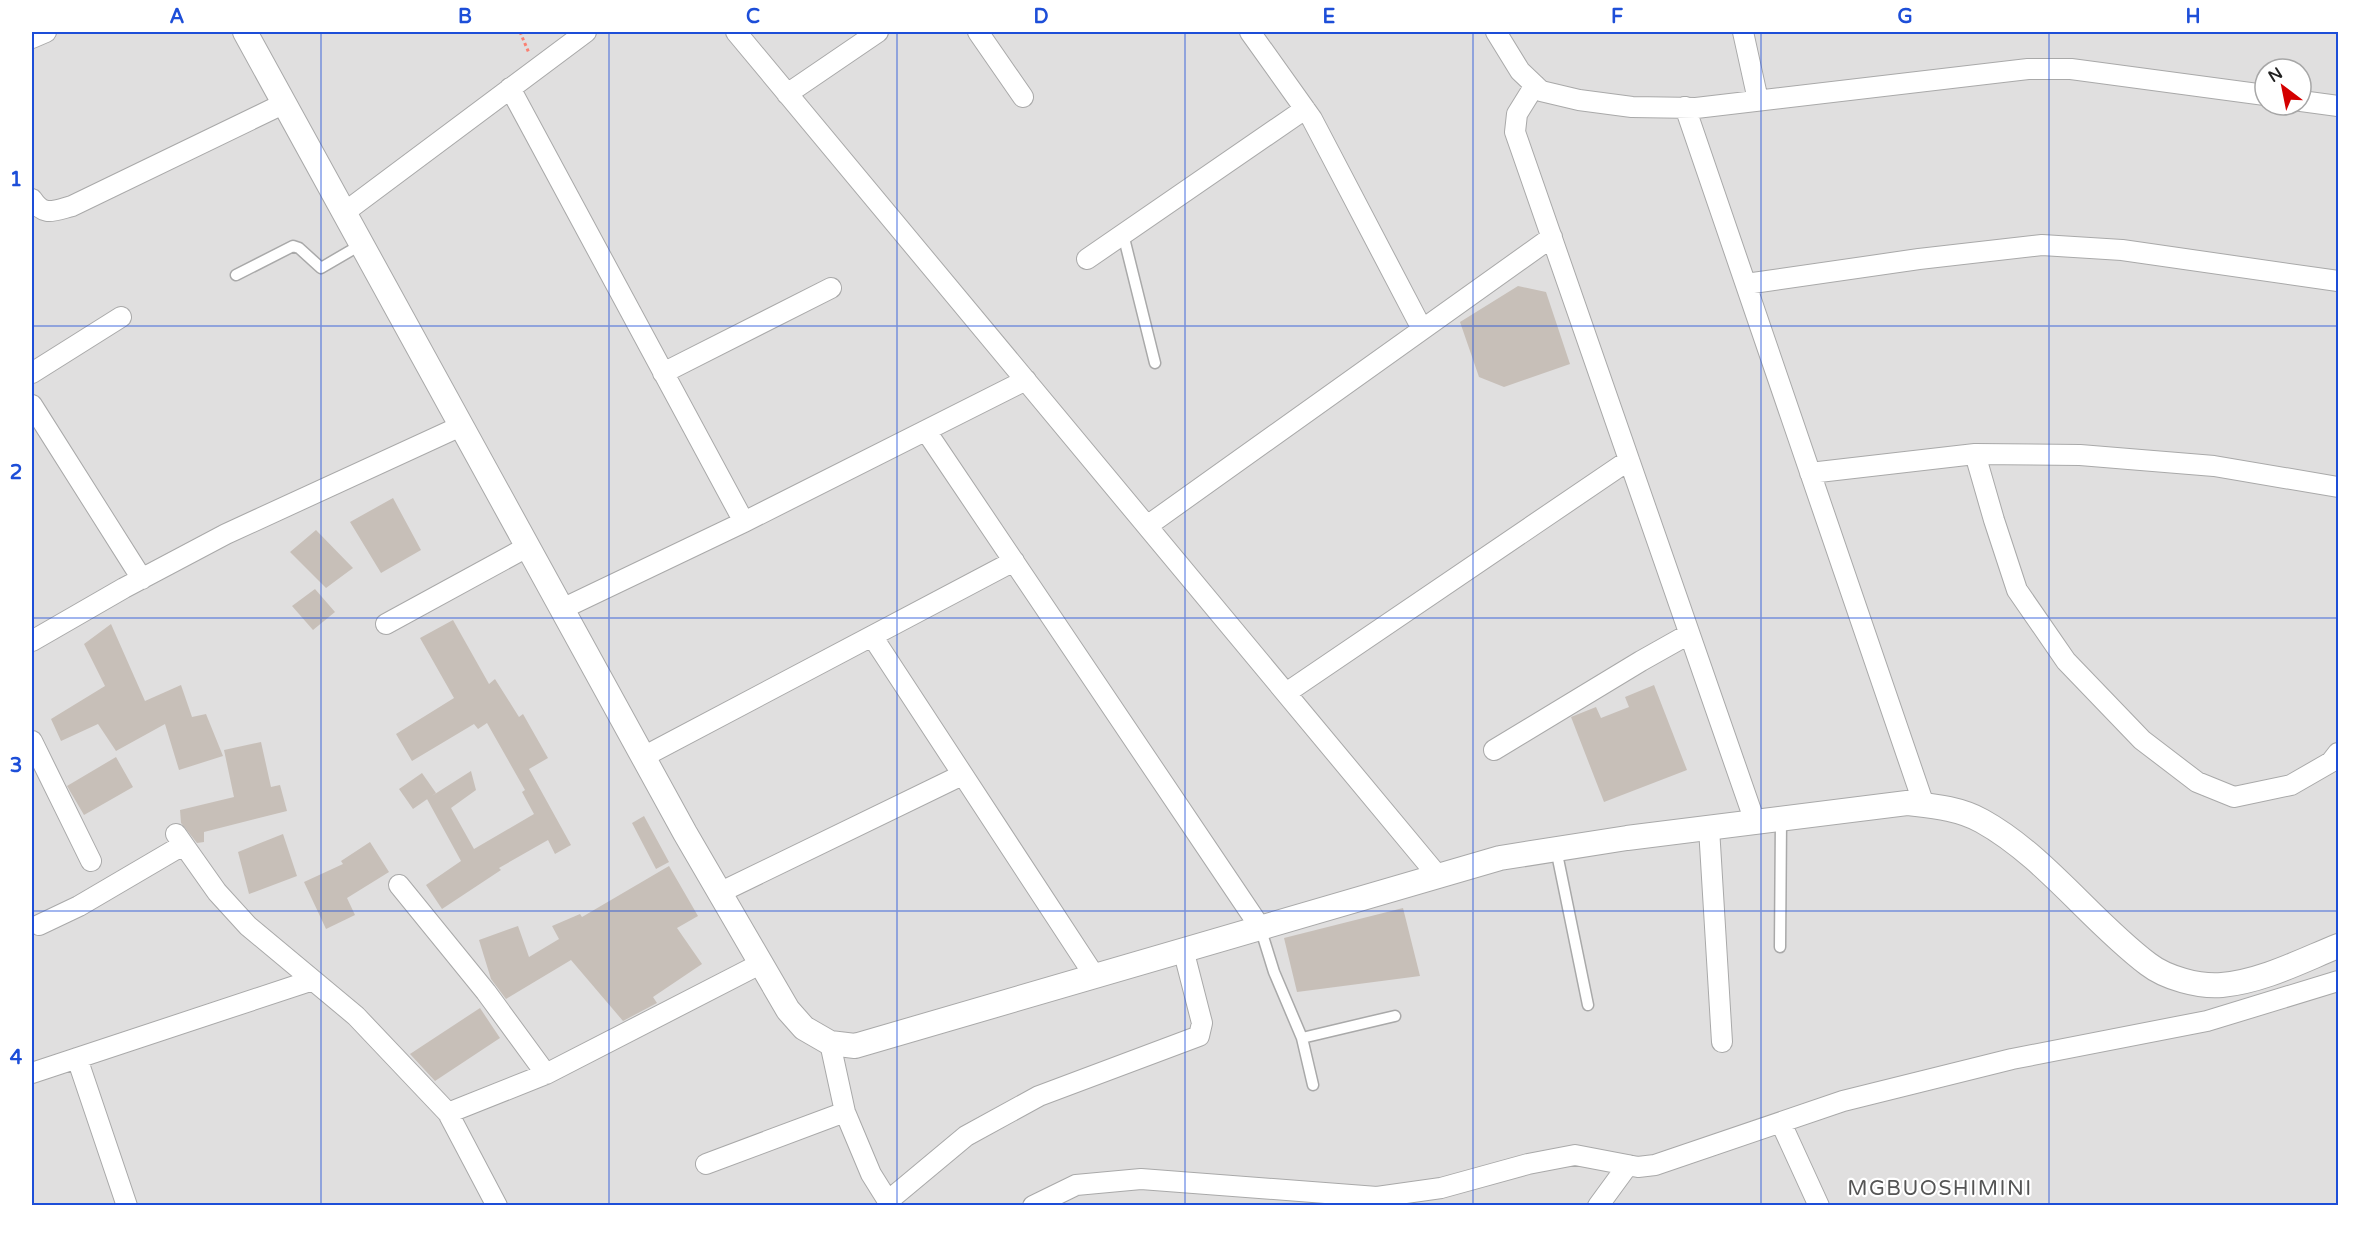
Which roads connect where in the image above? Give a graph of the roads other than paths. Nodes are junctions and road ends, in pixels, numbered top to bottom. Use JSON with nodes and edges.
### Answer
{"nodes":[{"id":1,"x":46,"y":32,"type":"edge"},
{"id":2,"x":245,"y":32,"type":"edge"},
{"id":3,"x":586,"y":32,"type":"edge"},
{"id":4,"x":735,"y":32,"type":"edge"},
{"id":5,"x":878,"y":32,"type":"edge"},
{"id":6,"x":978,"y":32,"type":"edge"},
{"id":7,"x":1250,"y":32,"type":"edge"},
{"id":8,"x":1496,"y":32,"type":"edge"},
{"id":9,"x":1743,"y":32,"type":"edge"},
{"id":10,"x":32,"y":38,"type":"edge"},
{"id":11,"x":1535,"y":85,"type":"junction"},
{"id":12,"x":510,"y":88,"type":"junction"},
{"id":13,"x":2253,"y":93,"type":"edge"},
{"id":14,"x":787,"y":94,"type":"junction"},
{"id":15,"x":1023,"y":97,"type":"dead end"},
{"id":16,"x":1758,"y":100,"type":"junction"},
{"id":17,"x":285,"y":103,"type":"junction"},
{"id":18,"x":2313,"y":103,"type":"edge"},
{"id":19,"x":2338,"y":106,"type":"edge"},
{"id":20,"x":1685,"y":107,"type":"junction"},
{"id":21,"x":1305,"y":110,"type":"junction"},
{"id":22,"x":32,"y":199,"type":"edge"},
{"id":23,"x":345,"y":212,"type":"junction"},
{"id":24,"x":1123,"y":234,"type":"junction"},
{"id":25,"x":1552,"y":237,"type":"junction"},
{"id":26,"x":363,"y":244,"type":"junction"},
{"id":27,"x":1087,"y":259,"type":"dead end"},
{"id":28,"x":236,"y":275,"type":"dead end"},
{"id":29,"x":2338,"y":281,"type":"edge"},
{"id":30,"x":1746,"y":284,"type":"junction"},
{"id":31,"x":831,"y":288,"type":"dead end"},
{"id":32,"x":121,"y":317,"type":"dead end"},
{"id":33,"x":1422,"y":329,"type":"junction"},
{"id":34,"x":1155,"y":363,"type":"dead end"},
{"id":35,"x":32,"y":373,"type":"edge"},
{"id":36,"x":663,"y":373,"type":"junction"},
{"id":37,"x":1026,"y":380,"type":"junction"},
{"id":38,"x":32,"y":405,"type":"edge"},
{"id":39,"x":461,"y":426,"type":"junction"},
{"id":40,"x":926,"y":431,"type":"junction"},
{"id":41,"x":1975,"y":454,"type":"junction"},
{"id":42,"x":1629,"y":460,"type":"junction"},
{"id":43,"x":1810,"y":473,"type":"junction"},
{"id":44,"x":2338,"y":487,"type":"edge"},
{"id":45,"x":744,"y":522,"type":"junction"},
{"id":46,"x":1147,"y":526,"type":"junction"},
{"id":47,"x":527,"y":547,"type":"junction"},
{"id":48,"x":1014,"y":561,"type":"junction"},
{"id":49,"x":142,"y":579,"type":"junction"},
{"id":50,"x":562,"y":609,"type":"junction"},
{"id":51,"x":386,"y":624,"type":"dead end"},
{"id":52,"x":1689,"y":634,"type":"junction"},
{"id":53,"x":872,"y":636,"type":"junction"},
{"id":54,"x":32,"y":641,"type":"edge"},
{"id":55,"x":1286,"y":693,"type":"junction"},
{"id":56,"x":32,"y":741,"type":"edge"},
{"id":57,"x":1494,"y":750,"type":"dead end"},
{"id":58,"x":2338,"y":753,"type":"edge"},
{"id":59,"x":643,"y":757,"type":"junction"},
{"id":60,"x":962,"y":775,"type":"junction"},
{"id":61,"x":1924,"y":805,"type":"junction"},
{"id":62,"x":1781,"y":819,"type":"junction"},
{"id":63,"x":1755,"y":822,"type":"junction"},
{"id":64,"x":1709,"y":828,"type":"junction"},
{"id":65,"x":1556,"y":849,"type":"junction"},
{"id":66,"x":91,"y":861,"type":"dead end"},
{"id":67,"x":1438,"y":876,"type":"junction"},
{"id":68,"x":399,"y":885,"type":"dead end"},
{"id":69,"x":719,"y":893,"type":"junction"},
{"id":70,"x":39,"y":925,"type":"dead end"},
{"id":71,"x":1260,"y":927,"type":"junction"},
{"id":72,"x":2338,"y":946,"type":"edge"},
{"id":73,"x":1780,"y":947,"type":"dead end"},
{"id":74,"x":1183,"y":949,"type":"junction"},
{"id":75,"x":760,"y":964,"type":"junction"},
{"id":76,"x":1094,"y":975,"type":"junction"},
{"id":77,"x":313,"y":980,"type":"junction"},
{"id":78,"x":2338,"y":981,"type":"edge"},
{"id":79,"x":1588,"y":1005,"type":"dead end"},
{"id":80,"x":1395,"y":1016,"type":"dead end"},
{"id":81,"x":1302,"y":1038,"type":"junction"},
{"id":82,"x":1722,"y":1042,"type":"dead end"},
{"id":83,"x":830,"y":1043,"type":"junction"},
{"id":84,"x":76,"y":1058,"type":"junction"},
{"id":85,"x":32,"y":1073,"type":"edge"},
{"id":86,"x":546,"y":1074,"type":"junction"},
{"id":87,"x":1313,"y":1085,"type":"dead end"},
{"id":88,"x":845,"y":1112,"type":"junction"},
{"id":89,"x":448,"y":1113,"type":"junction"},
{"id":90,"x":1781,"y":1123,"type":"junction"},
{"id":91,"x":706,"y":1164,"type":"dead end"},
{"id":92,"x":1628,"y":1166,"type":"junction"},
{"id":93,"x":1346,"y":1200,"type":"edge"},
{"id":94,"x":889,"y":1203,"type":"edge"},
{"id":95,"x":127,"y":1206,"type":"edge"},
{"id":96,"x":497,"y":1206,"type":"edge"},
{"id":97,"x":1033,"y":1206,"type":"edge"},
{"id":98,"x":1599,"y":1206,"type":"edge"},
{"id":99,"x":1819,"y":1206,"type":"edge"}],
"edges":[{"from":1,"to":10,"type":"street"},
{"from":2,"to":17,"type":"street"},
{"from":3,"to":12,"type":"street"},
{"from":4,"to":14,"type":"street"},
{"from":5,"to":14,"type":"street"},
{"from":6,"to":15,"type":"street"},
{"from":7,"to":21,"type":"street"},
{"from":8,"to":11,"type":"street"},
{"from":9,"to":16,"type":"street"},
{"from":11,"to":20,"type":"street"},
{"from":11,"to":25,"type":"street"},
{"from":12,"to":23,"type":"street"},
{"from":12,"to":36,"type":"street"},
{"from":13,"to":16,"type":"street"},
{"from":14,"to":37,"type":"street"},
{"from":16,"to":20,"type":"street"},
{"from":17,"to":22,"type":"street"},
{"from":17,"to":23,"type":"street"},
{"from":18,"to":19,"type":"street"},
{"from":20,"to":30,"type":"street"},
{"from":21,"to":24,"type":"street"},
{"from":21,"to":33,"type":"street"},
{"from":23,"to":26,"type":"street"},
{"from":24,"to":27,"type":"street"},
{"from":24,"to":34,"type":"lane"},
{"from":25,"to":33,"type":"street"},
{"from":25,"to":42,"type":"street"},
{"from":26,"to":28,"type":"lane"},
{"from":26,"to":39,"type":"street"},
{"from":29,"to":30,"type":"street"},
{"from":30,"to":43,"type":"street"},
{"from":31,"to":36,"type":"street"},
{"from":32,"to":35,"type":"street"},
{"from":33,"to":46,"type":"street"},
{"from":36,"to":45,"type":"street"},
{"from":37,"to":40,"type":"street"},
{"from":37,"to":46,"type":"street"},
{"from":38,"to":49,"type":"street"},
{"from":39,"to":47,"type":"street"},
{"from":39,"to":49,"type":"street"},
{"from":40,"to":45,"type":"street"},
{"from":40,"to":48,"type":"street"},
{"from":41,"to":43,"type":"street"},
{"from":41,"to":44,"type":"street"},
{"from":41,"to":58,"type":"street"},
{"from":42,"to":52,"type":"street"},
{"from":42,"to":55,"type":"street"},
{"from":43,"to":61,"type":"street"},
{"from":45,"to":50,"type":"street"},
{"from":46,"to":55,"type":"street"},
{"from":47,"to":50,"type":"street"},
{"from":47,"to":51,"type":"street"},
{"from":48,"to":53,"type":"street"},
{"from":48,"to":71,"type":"street"},
{"from":49,"to":54,"type":"street"},
{"from":50,"to":59,"type":"street"},
{"from":52,"to":57,"type":"street"},
{"from":52,"to":63,"type":"street"},
{"from":53,"to":59,"type":"street"},
{"from":53,"to":60,"type":"street"},
{"from":55,"to":67,"type":"street"},
{"from":56,"to":66,"type":"street"},
{"from":59,"to":69,"type":"street"},
{"from":60,"to":69,"type":"street"},
{"from":60,"to":76,"type":"street"},
{"from":61,"to":62,"type":"street"},
{"from":61,"to":72,"type":"street"},
{"from":62,"to":63,"type":"street"},
{"from":62,"to":73,"type":"lane"},
{"from":63,"to":64,"type":"street"},
{"from":64,"to":65,"type":"street"},
{"from":64,"to":82,"type":"street"},
{"from":65,"to":67,"type":"street"},
{"from":65,"to":79,"type":"lane"},
{"from":67,"to":71,"type":"street"},
{"from":68,"to":86,"type":"street"},
{"from":69,"to":75,"type":"street"},
{"from":70,"to":77,"type":"street"},
{"from":71,"to":74,"type":"street"},
{"from":71,"to":81,"type":"lane"},
{"from":74,"to":76,"type":"street"},
{"from":74,"to":94,"type":"street"},
{"from":75,"to":83,"type":"street"},
{"from":75,"to":86,"type":"street"},
{"from":76,"to":83,"type":"street"},
{"from":77,"to":84,"type":"street"},
{"from":77,"to":89,"type":"street"},
{"from":78,"to":90,"type":"street"},
{"from":80,"to":81,"type":"lane"},
{"from":81,"to":87,"type":"lane"},
{"from":83,"to":88,"type":"street"},
{"from":84,"to":85,"type":"street"},
{"from":84,"to":95,"type":"street"},
{"from":86,"to":89,"type":"street"},
{"from":88,"to":91,"type":"street"},
{"from":88,"to":94,"type":"street"},
{"from":89,"to":96,"type":"street"},
{"from":90,"to":92,"type":"street"},
{"from":90,"to":99,"type":"street"},
{"from":92,"to":93,"type":"street"},
{"from":92,"to":98,"type":"street"},
{"from":93,"to":97,"type":"street"}]}
